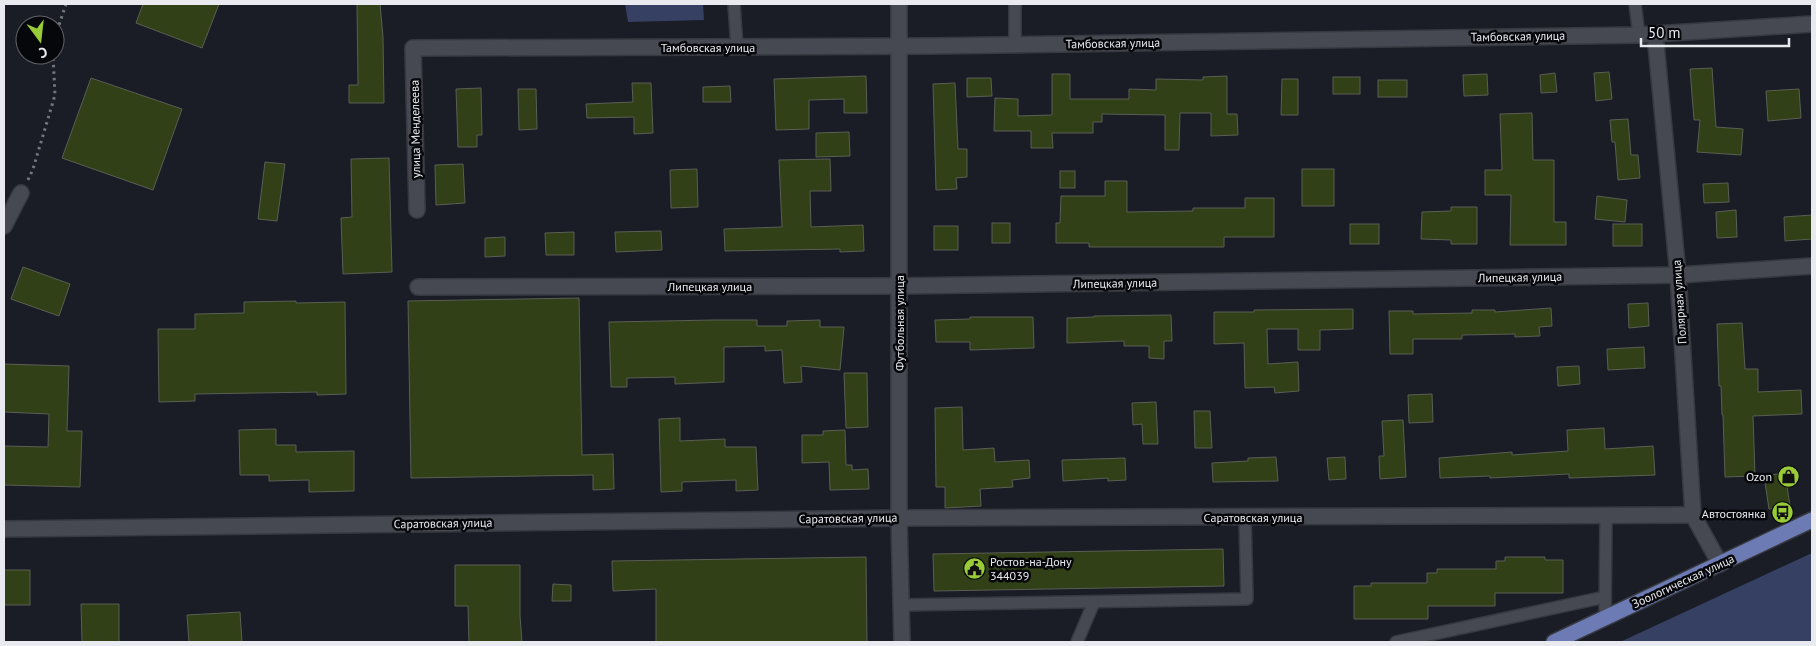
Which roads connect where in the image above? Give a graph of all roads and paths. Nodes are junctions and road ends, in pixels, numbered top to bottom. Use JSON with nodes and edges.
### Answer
{"nodes":[{"id":1,"x":734,"y":4,"type":"edge"},
{"id":2,"x":899,"y":4,"type":"edge"},
{"id":3,"x":1015,"y":4,"type":"edge"},
{"id":4,"x":1635,"y":4,"type":"edge"},
{"id":5,"x":1812,"y":24,"type":"edge"},
{"id":6,"x":1639,"y":34,"type":"junction"},
{"id":7,"x":1655,"y":34,"type":"junction"},
{"id":8,"x":1015,"y":44,"type":"junction"},
{"id":9,"x":898,"y":46,"type":"junction"},
{"id":10,"x":737,"y":47,"type":"junction"},
{"id":11,"x":413,"y":48,"type":"joint"},
{"id":12,"x":53,"y":65,"type":"edge"},
{"id":13,"x":22,"y":192,"type":"joint"},
{"id":14,"x":417,"y":210,"type":"dead end"},
{"id":15,"x":4,"y":226,"type":"edge"},
{"id":16,"x":1812,"y":266,"type":"edge"},
{"id":17,"x":1678,"y":275,"type":"junction"},
{"id":18,"x":899,"y":286,"type":"junction"},
{"id":19,"x":418,"y":287,"type":"dead end"},
{"id":20,"x":1692,"y":515,"type":"junction"},
{"id":21,"x":1606,"y":516,"type":"junction"},
{"id":22,"x":1245,"y":517,"type":"junction"},
{"id":23,"x":899,"y":518,"type":"junction"},
{"id":24,"x":1812,"y":520,"type":"edge"},
{"id":25,"x":4,"y":529,"type":"edge"},
{"id":26,"x":1720,"y":564,"type":"junction"},
{"id":27,"x":1605,"y":597,"type":"junction"},
{"id":28,"x":1094,"y":602,"type":"junction"},
{"id":29,"x":901,"y":605,"type":"junction"},
{"id":30,"x":1605,"y":618,"type":"junction"},
{"id":31,"x":902,"y":642,"type":"edge"},
{"id":32,"x":1077,"y":642,"type":"edge"},
{"id":33,"x":1396,"y":642,"type":"edge"},
{"id":34,"x":1554,"y":642,"type":"edge"}],
"edges":[{"from":1,"to":10,"type":"lane"},
{"from":2,"to":9,"type":"street","name":"Футбольная улица"},
{"from":3,"to":8,"type":"lane"},
{"from":4,"to":6,"type":"lane"},
{"from":5,"to":7,"type":"street","name":"Тамбовская улица"},
{"from":6,"to":7,"type":"street","name":"Тамбовская улица"},
{"from":6,"to":8,"type":"street","name":"Тамбовская улица"},
{"from":7,"to":17,"type":"street","name":"Полярная улица"},
{"from":8,"to":9,"type":"street","name":"Тамбовская улица"},
{"from":9,"to":10,"type":"street","name":"Тамбовская улица"},
{"from":9,"to":18,"type":"street","name":"Футбольная улица"},
{"from":10,"to":11,"type":"street","name":"Тамбовская улица"},
{"from":11,"to":14,"type":"street","name":"улица Менделеева"},
{"from":12,"to":13,"type":"path"},
{"from":13,"to":15,"type":"street"},
{"from":16,"to":17,"type":"street","name":"Липецкая улица"},
{"from":17,"to":18,"type":"street","name":"Липецкая улица"},
{"from":17,"to":20,"type":"street","name":"Полярная улица"},
{"from":18,"to":19,"type":"street","name":"Липецкая улица"},
{"from":18,"to":23,"type":"street","name":"Футбольная улица"},
{"from":20,"to":21,"type":"street","name":"Саратовская улица"},
{"from":20,"to":26,"type":"street","name":"Полярная улица"},
{"from":21,"to":22,"type":"street","name":"Саратовская улица"},
{"from":21,"to":27,"type":"lane"},
{"from":22,"to":23,"type":"street","name":"Саратовская улица"},
{"from":22,"to":28,"type":"lane"},
{"from":23,"to":25,"type":"street","name":"Саратовская улица"},
{"from":23,"to":29,"type":"street","name":"Футбольная улица"},
{"from":24,"to":26,"type":"main road","name":"Зоологическая улица"},
{"from":26,"to":30,"type":"main road","name":"Зоологическая улица"},
{"from":27,"to":30,"type":"lane"},
{"from":27,"to":33,"type":"lane"},
{"from":28,"to":29,"type":"lane"},
{"from":28,"to":32,"type":"lane"},
{"from":29,"to":31,"type":"street","name":"Футбольная улица"},
{"from":30,"to":34,"type":"main road","name":"Зоологическая улица"}]}
